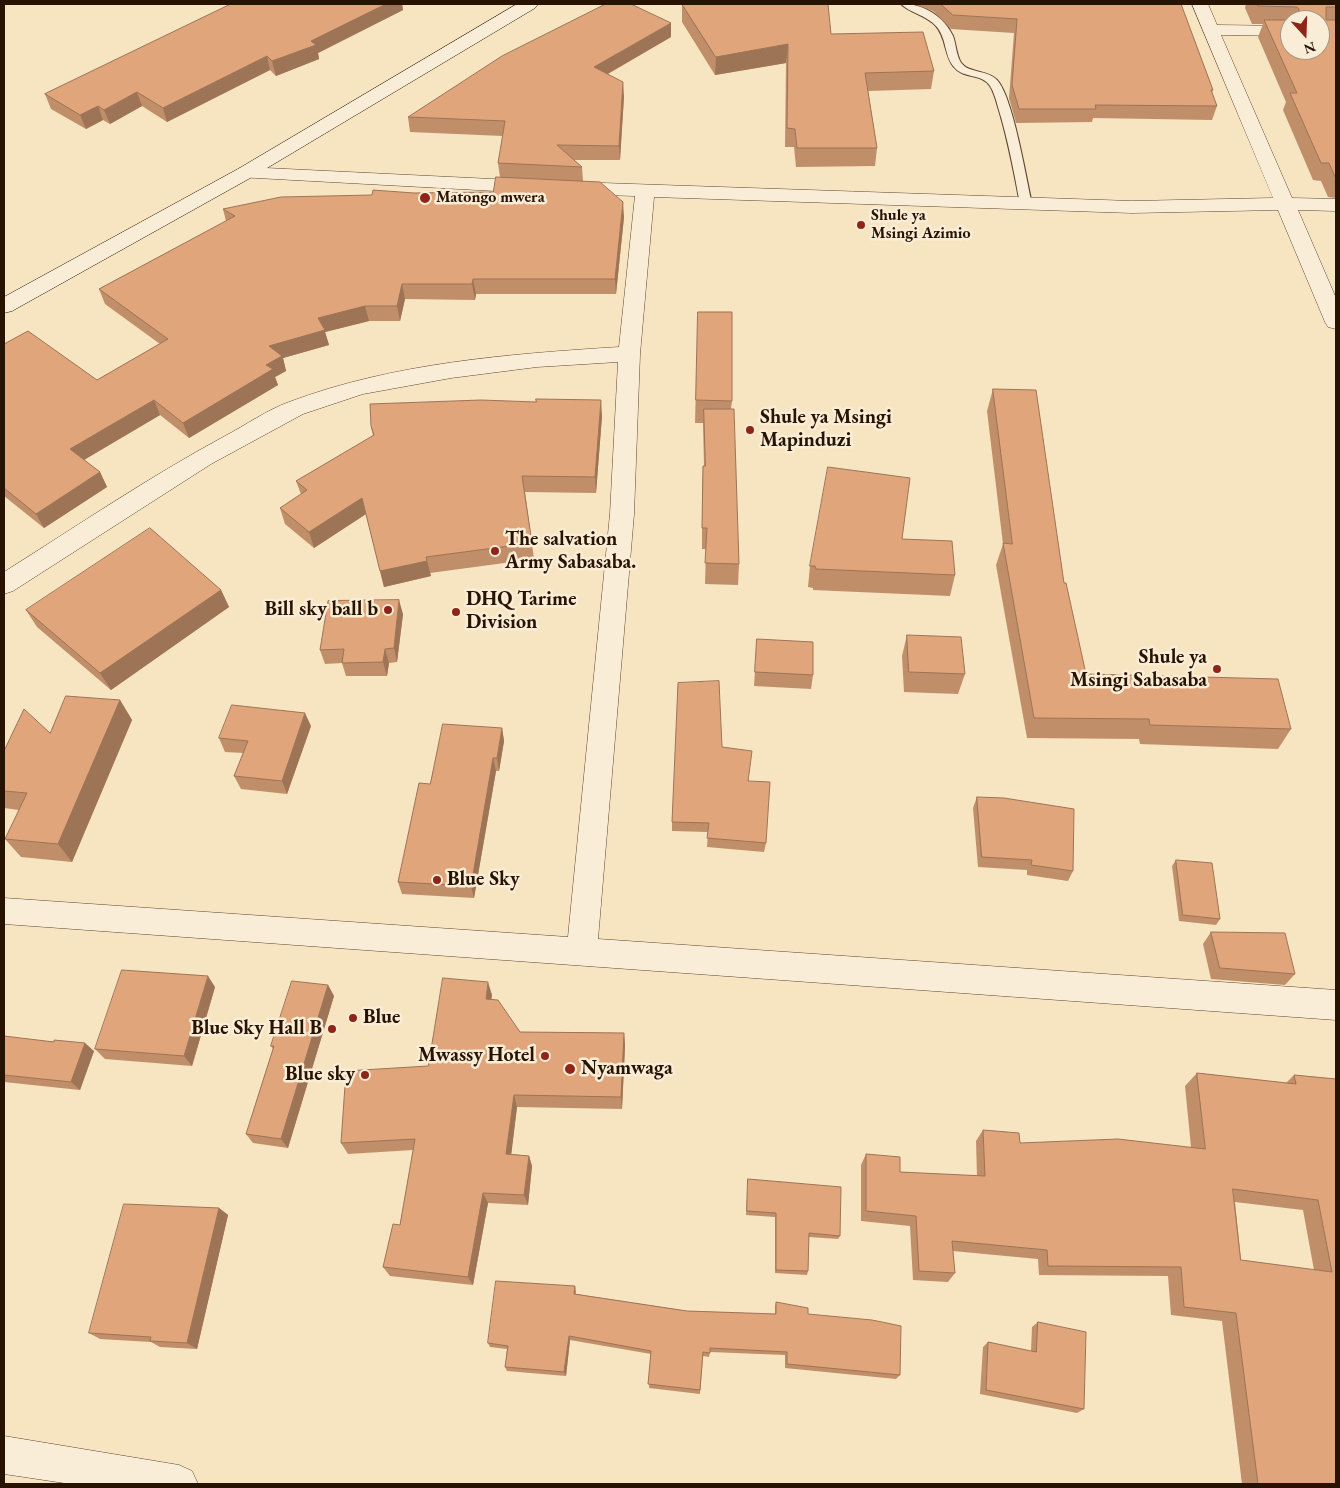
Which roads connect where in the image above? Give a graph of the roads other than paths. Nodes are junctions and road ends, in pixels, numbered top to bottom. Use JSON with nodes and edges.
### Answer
{"nodes":[{"id":1,"x":529,"y":4,"type":"edge"},
{"id":2,"x":906,"y":4,"type":"edge"},
{"id":3,"x":1200,"y":4,"type":"edge"},
{"id":4,"x":1210,"y":30,"type":"junction"},
{"id":5,"x":1280,"y":31,"type":"edge"},
{"id":6,"x":246,"y":173,"type":"junction"},
{"id":7,"x":645,"y":191,"type":"junction"},
{"id":8,"x":1026,"y":204,"type":"junction"},
{"id":9,"x":1285,"y":204,"type":"junction"},
{"id":10,"x":1336,"y":205,"type":"edge"},
{"id":11,"x":4,"y":306,"type":"edge"},
{"id":12,"x":1336,"y":322,"type":"edge"},
{"id":13,"x":629,"y":354,"type":"junction"},
{"id":14,"x":4,"y":584,"type":"edge"},
{"id":15,"x":4,"y":910,"type":"edge"},
{"id":16,"x":582,"y":951,"type":"junction"},
{"id":17,"x":1336,"y":1005,"type":"edge"},
{"id":18,"x":4,"y":1454,"type":"edge"},
{"id":19,"x":179,"y":1484,"type":"edge"}],
"edges":[{"from":1,"to":6,"type":"street"},
{"from":2,"to":8,"type":"lane"},
{"from":3,"to":4,"type":"street"},
{"from":4,"to":5,"type":"street"},
{"from":4,"to":9,"type":"street"},
{"from":6,"to":7,"type":"street"},
{"from":6,"to":11,"type":"street"},
{"from":7,"to":8,"type":"street"},
{"from":7,"to":13,"type":"street"},
{"from":8,"to":9,"type":"street"},
{"from":9,"to":10,"type":"street"},
{"from":9,"to":12,"type":"street"},
{"from":13,"to":14,"type":"street"},
{"from":13,"to":16,"type":"street"},
{"from":15,"to":16,"type":"street"},
{"from":16,"to":17,"type":"street"},
{"from":18,"to":19,"type":"street"}]}
